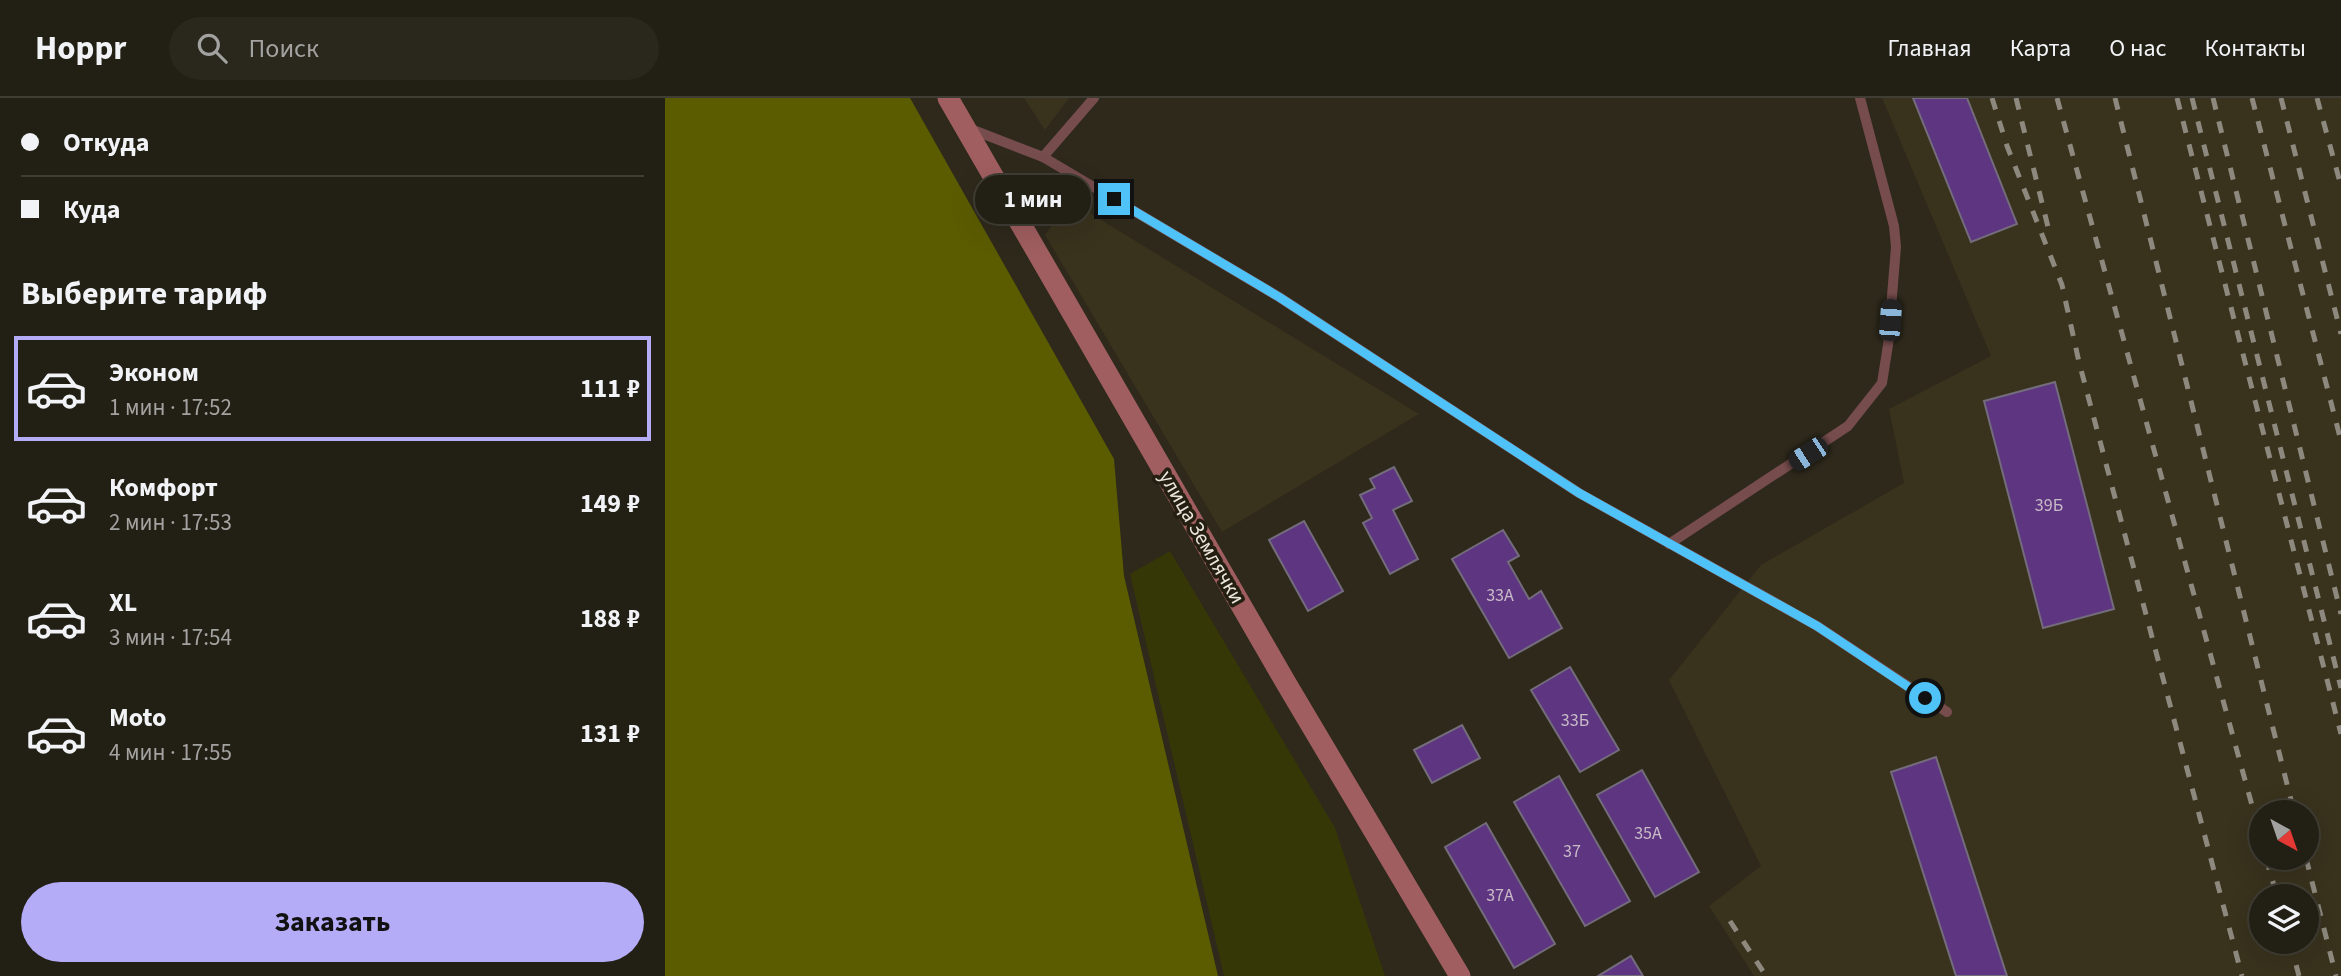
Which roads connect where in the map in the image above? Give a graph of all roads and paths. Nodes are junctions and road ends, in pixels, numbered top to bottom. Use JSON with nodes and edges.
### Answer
{"nodes":[{"id":1,"x":948,"y":98,"type":"edge"},
{"id":2,"x":1094,"y":98,"type":"edge"},
{"id":3,"x":1860,"y":98,"type":"edge"},
{"id":4,"x":965,"y":127,"type":"junction"},
{"id":5,"x":1043,"y":157,"type":"junction"},
{"id":6,"x":1669,"y":544,"type":"junction"},
{"id":7,"x":1947,"y":712,"type":"dead end"},
{"id":8,"x":1460,"y":975,"type":"edge"}],
"edges":[{"from":1,"to":4,"type":"street","name":"улица Землячки"},
{"from":2,"to":5,"type":"lane"},
{"from":3,"to":6,"type":"lane"},
{"from":4,"to":5,"type":"lane"},
{"from":4,"to":8,"type":"street","name":"улица Землячки"},
{"from":5,"to":6,"type":"lane"},
{"from":6,"to":7,"type":"lane"}]}
